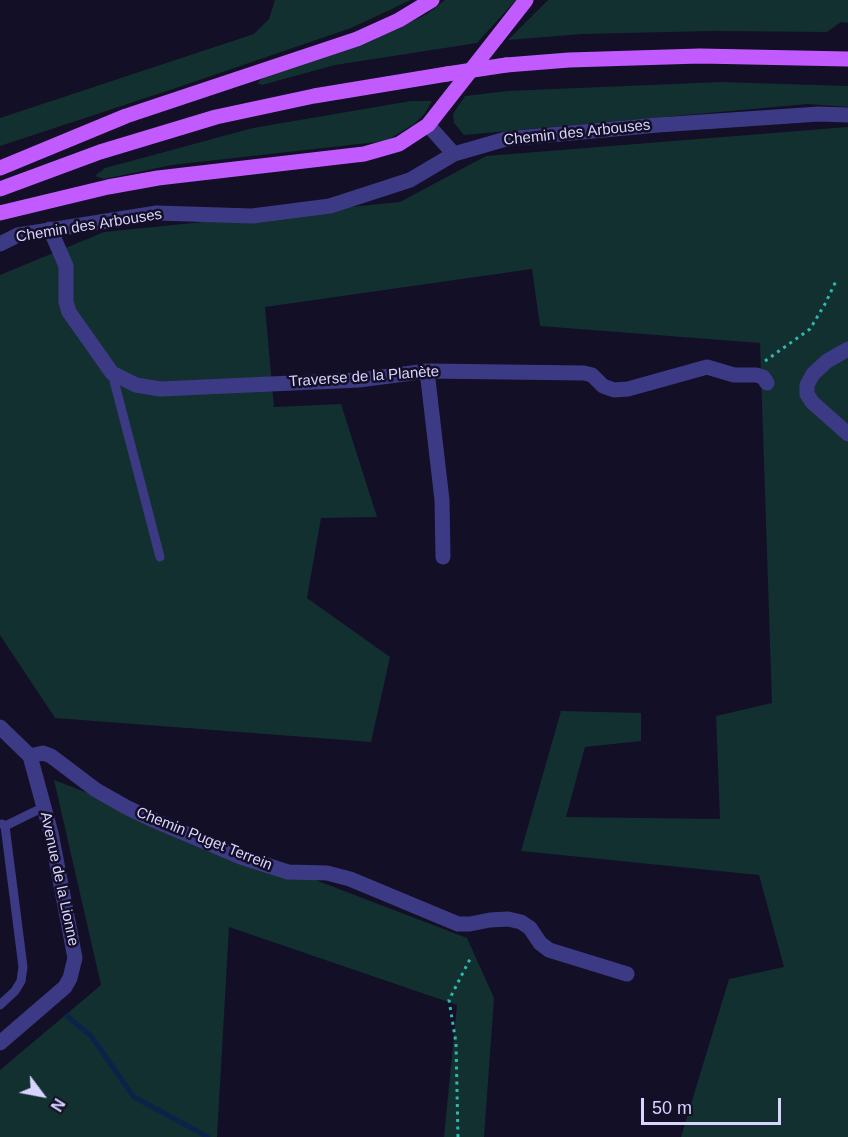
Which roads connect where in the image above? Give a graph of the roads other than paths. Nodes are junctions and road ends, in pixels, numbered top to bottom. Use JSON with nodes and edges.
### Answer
{"nodes":[{"id":1,"x":432,"y":0,"type":"edge"},
{"id":2,"x":526,"y":0,"type":"edge"},
{"id":3,"x":848,"y":59,"type":"edge"},
{"id":4,"x":848,"y":115,"type":"edge"},
{"id":5,"x":428,"y":125,"type":"junction"},
{"id":6,"x":454,"y":154,"type":"junction"},
{"id":7,"x":0,"y":168,"type":"edge"},
{"id":8,"x":0,"y":189,"type":"edge"},
{"id":9,"x":0,"y":213,"type":"edge"},
{"id":10,"x":50,"y":229,"type":"junction"},
{"id":11,"x":0,"y":244,"type":"edge"},
{"id":12,"x":848,"y":349,"type":"edge"},
{"id":13,"x":427,"y":371,"type":"junction"},
{"id":14,"x":112,"y":374,"type":"junction"},
{"id":15,"x":762,"y":379,"type":"road end"},
{"id":16,"x":848,"y":434,"type":"edge"},
{"id":17,"x":160,"y":557,"type":"dead end"},
{"id":18,"x":443,"y":557,"type":"dead end"},
{"id":19,"x":0,"y":727,"type":"edge"},
{"id":20,"x":30,"y":756,"type":"junction"},
{"id":21,"x":44,"y":807,"type":"junction"},
{"id":22,"x":2,"y":824,"type":"edge"},
{"id":23,"x":627,"y":974,"type":"dead end"},
{"id":24,"x":0,"y":1005,"type":"edge"},
{"id":25,"x":0,"y":1043,"type":"edge"}],
"edges":[{"from":1,"to":7,"type":"main road"},
{"from":2,"to":5,"type":"main road"},
{"from":3,"to":8,"type":"main road","bridge":true},
{"from":4,"to":6,"type":"street","name":"Chemin des Arbouses"},
{"from":5,"to":6,"type":"street"},
{"from":5,"to":9,"type":"main road"},
{"from":6,"to":10,"type":"street","name":"Chemin des Arbouses"},
{"from":10,"to":11,"type":"street","name":"Chemin des Arbouses"},
{"from":10,"to":14,"type":"street"},
{"from":12,"to":16,"type":"street"},
{"from":13,"to":14,"type":"street","name":"Traverse de la Planète"},
{"from":13,"to":15,"type":"street","name":"Traverse de la Planète"},
{"from":13,"to":18,"type":"street"},
{"from":14,"to":17,"type":"lane"},
{"from":19,"to":20,"type":"street"},
{"from":20,"to":21,"type":"street","name":"Avenue de la Lionne"},
{"from":20,"to":23,"type":"street","name":"Chemin Puget Terrein"},
{"from":21,"to":22,"type":"lane"},
{"from":21,"to":25,"type":"street","name":"Avenue de la Lionne"},
{"from":22,"to":24,"type":"lane"}]}
